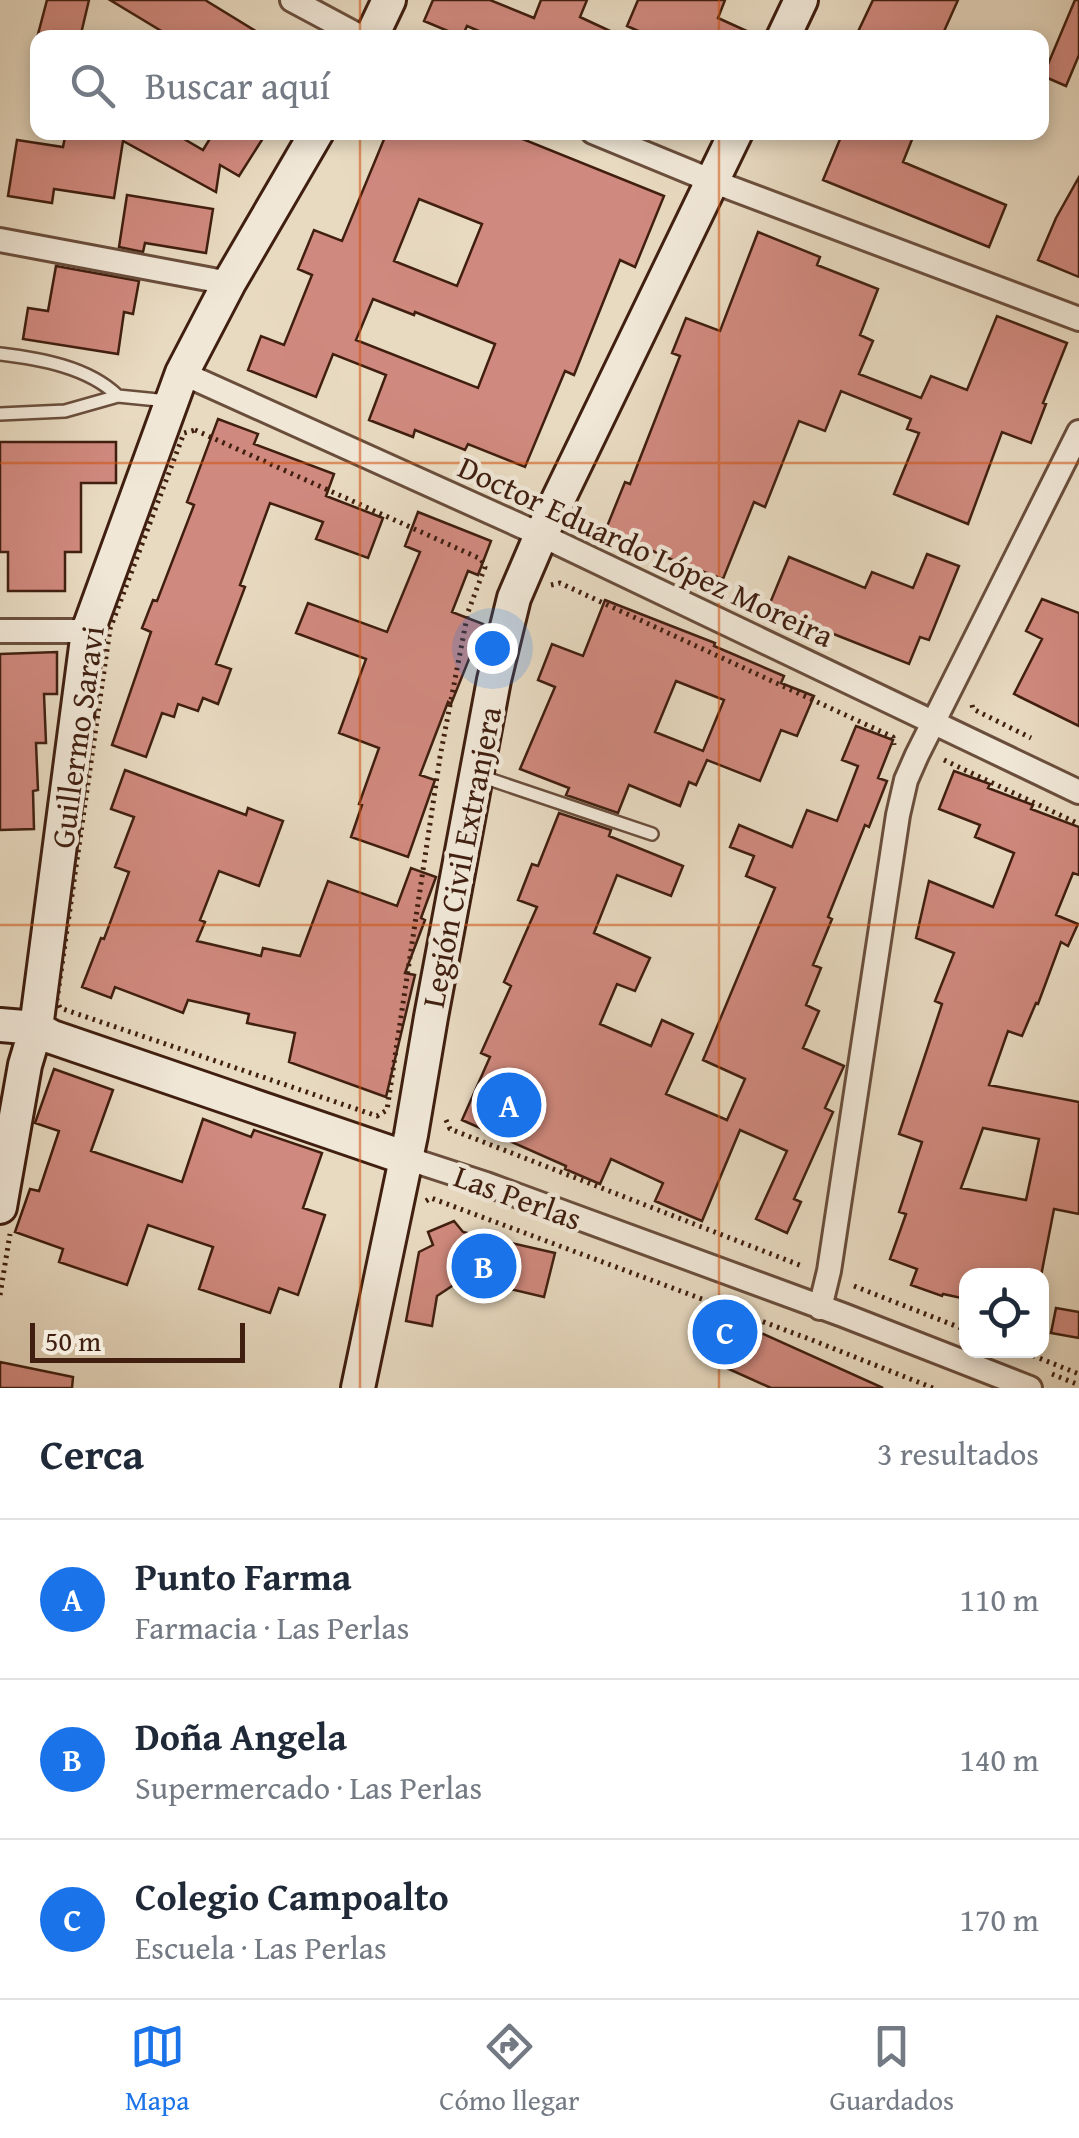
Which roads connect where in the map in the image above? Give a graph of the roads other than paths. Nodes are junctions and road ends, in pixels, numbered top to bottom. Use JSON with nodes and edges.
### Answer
{"nodes":[{"id":1,"x":292,"y":0,"type":"edge"},
{"id":2,"x":389,"y":0,"type":"edge"},
{"id":3,"x":801,"y":0,"type":"edge"},
{"id":4,"x":348,"y":30,"type":"edge"},
{"id":5,"x":376,"y":30,"type":"edge"},
{"id":6,"x":787,"y":30,"type":"edge"},
{"id":7,"x":311,"y":140,"type":"edge"},
{"id":8,"x":612,"y":140,"type":"edge"},
{"id":9,"x":732,"y":140,"type":"edge"},
{"id":10,"x":712,"y":181,"type":"junction"},
{"id":11,"x":0,"y":240,"type":"edge"},
{"id":12,"x":229,"y":282,"type":"junction"},
{"id":13,"x":1079,"y":319,"type":"edge"},
{"id":14,"x":0,"y":354,"type":"edge"},
{"id":15,"x":118,"y":396,"type":"junction"},
{"id":16,"x":179,"y":402,"type":"junction"},
{"id":17,"x":0,"y":414,"type":"edge"},
{"id":18,"x":1079,"y":432,"type":"edge"},
{"id":19,"x":541,"y":535,"type":"junction"},
{"id":20,"x":88,"y":630,"type":"junction"},
{"id":21,"x":0,"y":631,"type":"edge"},
{"id":22,"x":932,"y":723,"type":"junction"},
{"id":23,"x":476,"y":775,"type":"junction"},
{"id":24,"x":1079,"y":792,"type":"edge"},
{"id":25,"x":652,"y":834,"type":"dead end"},
{"id":26,"x":0,"y":1025,"type":"edge"},
{"id":27,"x":36,"y":1028,"type":"junction"},
{"id":28,"x":406,"y":1158,"type":"junction"},
{"id":29,"x":0,"y":1207,"type":"edge"},
{"id":30,"x":820,"y":1308,"type":"junction"},
{"id":31,"x":358,"y":1388,"type":"edge"},
{"id":32,"x":1030,"y":1388,"type":"edge"}],
"edges":[{"from":1,"to":4,"type":"street"},
{"from":2,"to":5,"type":"street"},
{"from":3,"to":6,"type":"street"},
{"from":7,"to":12,"type":"street","name":"Guillermo Saravi"},
{"from":8,"to":10,"type":"street"},
{"from":9,"to":10,"type":"street","name":"Legión Civil Extranjera"},
{"from":10,"to":13,"type":"street"},
{"from":10,"to":19,"type":"street","name":"Legión Civil Extranjera"},
{"from":11,"to":12,"type":"street"},
{"from":12,"to":16,"type":"street","name":"Guillermo Saravi"},
{"from":14,"to":15,"type":"lane"},
{"from":15,"to":16,"type":"lane"},
{"from":15,"to":17,"type":"lane"},
{"from":16,"to":19,"type":"street","name":"Doctor Eduardo López Moreira"},
{"from":16,"to":20,"type":"street","name":"Guillermo Saravi"},
{"from":18,"to":22,"type":"street"},
{"from":19,"to":22,"type":"street","name":"Doctor Eduardo López Moreira"},
{"from":19,"to":23,"type":"street","name":"Legión Civil Extranjera"},
{"from":20,"to":21,"type":"street"},
{"from":20,"to":27,"type":"street","name":"Guillermo Saravi"},
{"from":22,"to":24,"type":"street","name":"Doctor Eduardo López Moreira"},
{"from":22,"to":30,"type":"street"},
{"from":23,"to":25,"type":"lane"},
{"from":23,"to":28,"type":"street","name":"Legión Civil Extranjera"},
{"from":26,"to":27,"type":"street","name":"Las Perlas"},
{"from":27,"to":28,"type":"street","name":"Las Perlas"},
{"from":27,"to":29,"type":"street","name":"Guillermo Saravi"},
{"from":28,"to":30,"type":"street","name":"Las Perlas"},
{"from":28,"to":31,"type":"street","name":"Legión Civil Extranjera"},
{"from":30,"to":32,"type":"street","name":"Las Perlas"}]}
